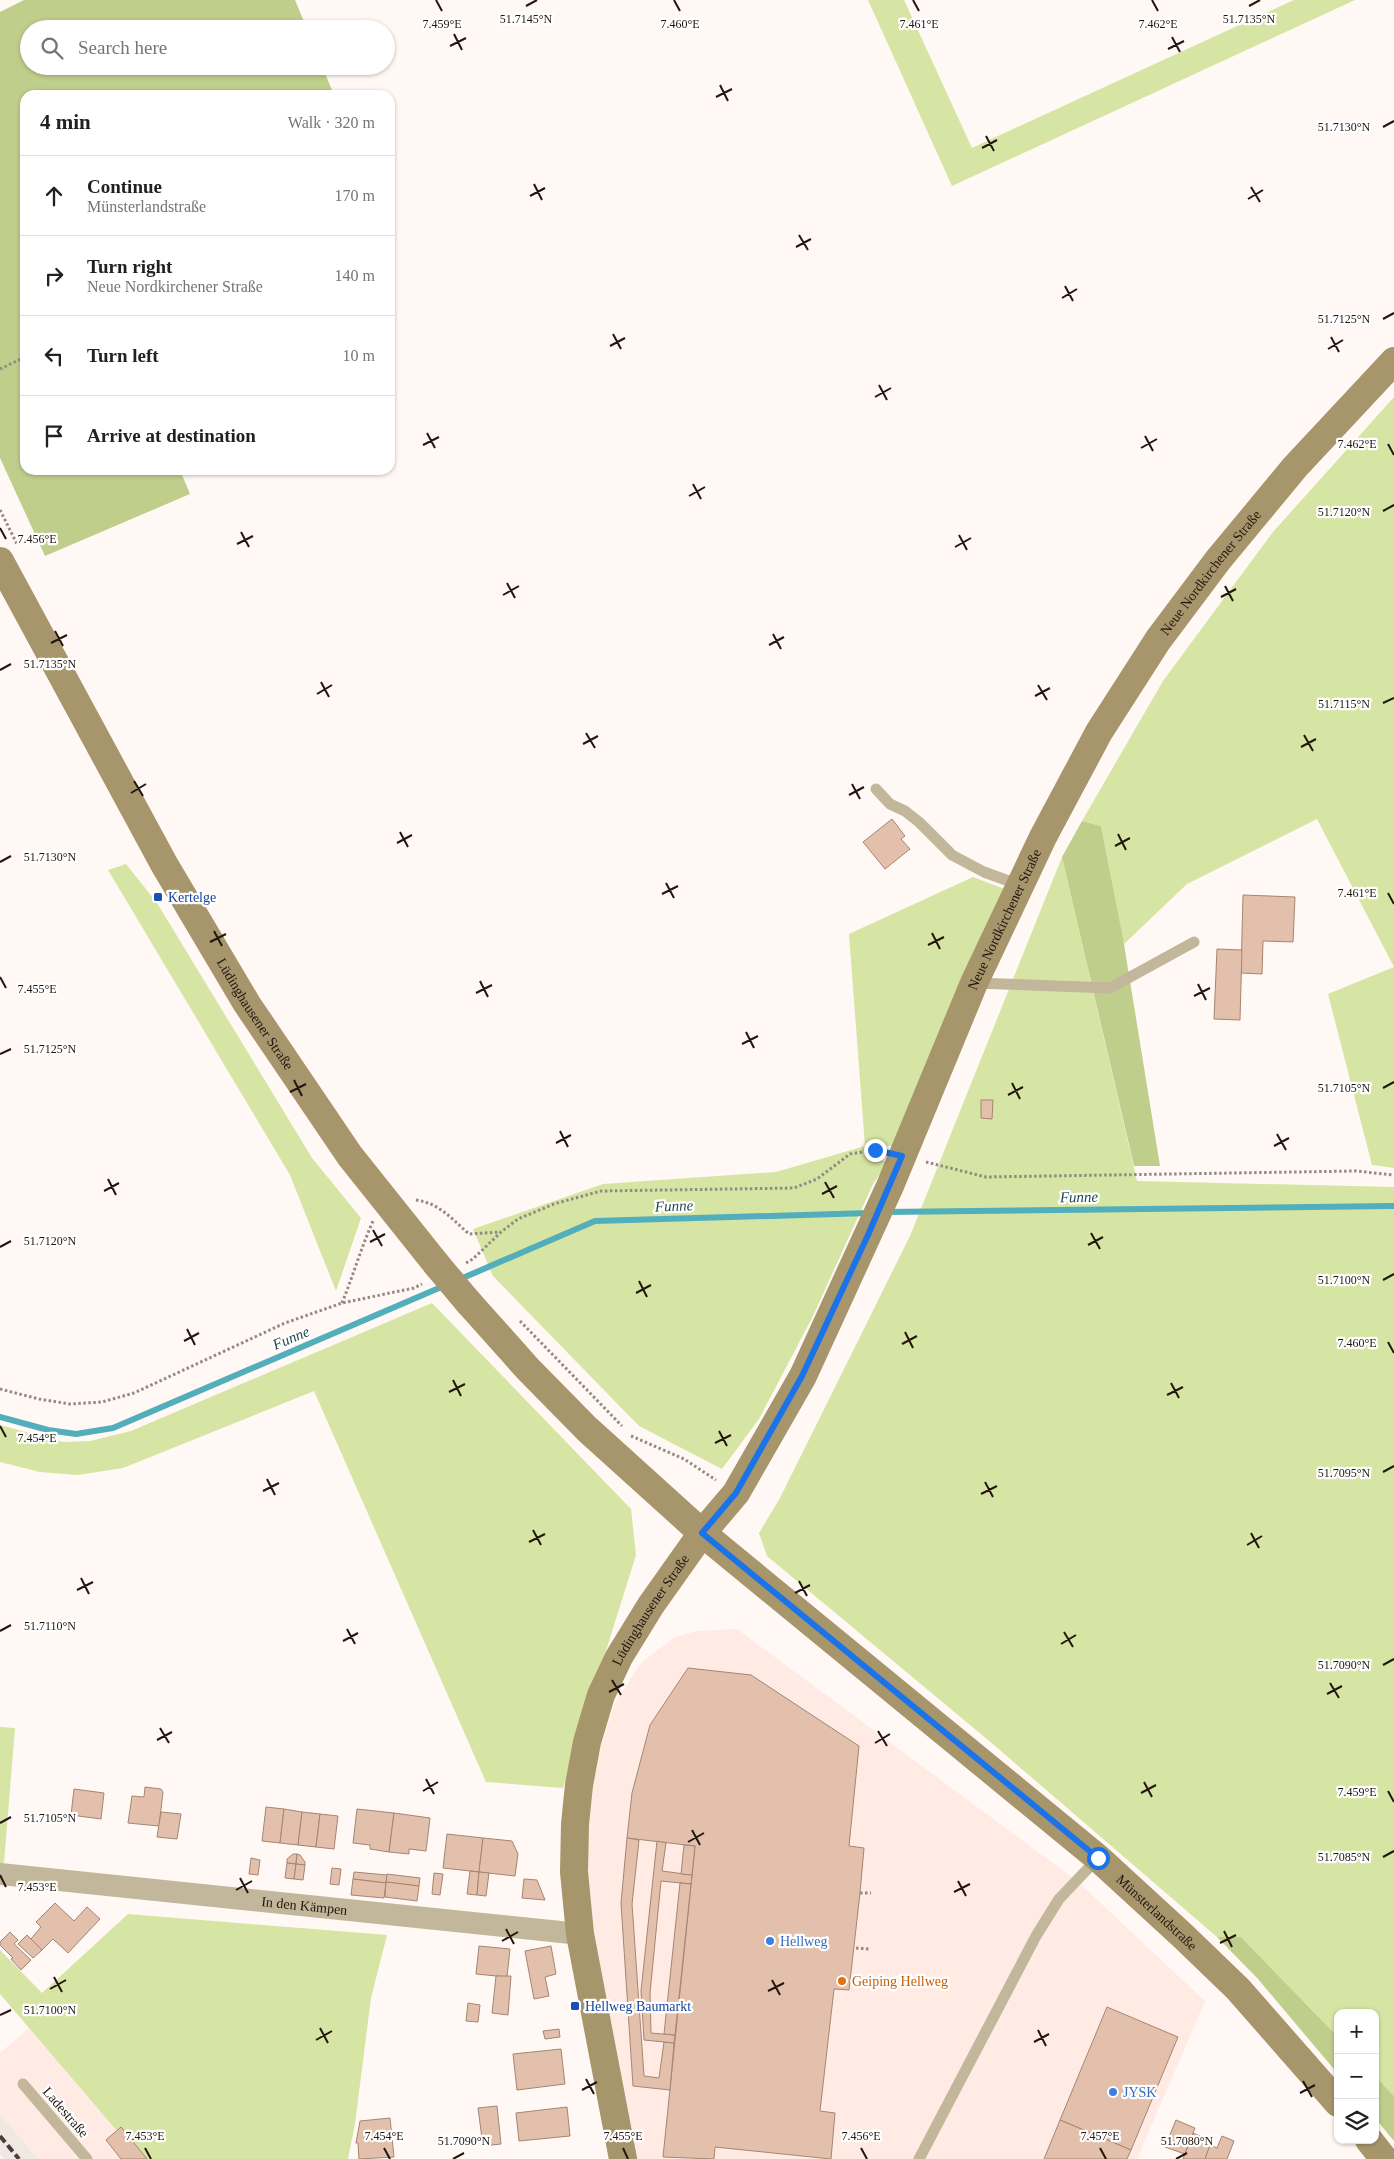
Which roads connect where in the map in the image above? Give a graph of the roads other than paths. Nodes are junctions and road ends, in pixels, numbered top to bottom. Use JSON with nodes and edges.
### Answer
{"nodes":[{"id":1,"x":1394,"y":361,"type":"edge"},
{"id":2,"x":10,"y":555,"type":"edge"},
{"id":3,"x":876,"y":788,"type":"dead end"},
{"id":4,"x":1020,"y":885,"type":"junction"},
{"id":5,"x":1194,"y":942,"type":"dead end"},
{"id":6,"x":974,"y":983,"type":"junction"},
{"id":7,"x":702,"y":1533,"type":"junction"},
{"id":8,"x":1098,"y":1858,"type":"junction"},
{"id":9,"x":0,"y":1874,"type":"edge"},
{"id":10,"x":580,"y":1934,"type":"junction"},
{"id":11,"x":23,"y":2084,"type":"dead end"},
{"id":12,"x":1334,"y":2099,"type":"edge"},
{"id":13,"x":1371,"y":2144,"type":"edge"},
{"id":14,"x":87,"y":2159,"type":"edge"},
{"id":15,"x":623,"y":2159,"type":"edge"},
{"id":16,"x":919,"y":2159,"type":"edge"},
{"id":17,"x":1384,"y":2159,"type":"edge"}],
"edges":[{"from":1,"to":4,"type":"main road","name":"Neue Nordkirchener Straße"},
{"from":2,"to":7,"type":"main road","name":"Lüdinghausener Straße","bridge":true},
{"from":3,"to":4,"type":"lane"},
{"from":4,"to":6,"type":"main road","name":"Neue Nordkirchener Straße"},
{"from":5,"to":6,"type":"lane"},
{"from":6,"to":7,"type":"main road","name":"Neue Nordkirchener Straße"},
{"from":7,"to":8,"type":"main road","name":"Münsterlandstraße"},
{"from":7,"to":10,"type":"main road","name":"Lüdinghausener Straße"},
{"from":8,"to":12,"type":"main road","name":"Münsterlandstraße"},
{"from":8,"to":16,"type":"lane"},
{"from":9,"to":10,"type":"street","name":"In den Kämpen"},
{"from":10,"to":15,"type":"main road","name":"Lüdinghausener Straße"},
{"from":11,"to":14,"type":"lane","name":"Ladestraße"},
{"from":13,"to":17,"type":"main road"}]}
